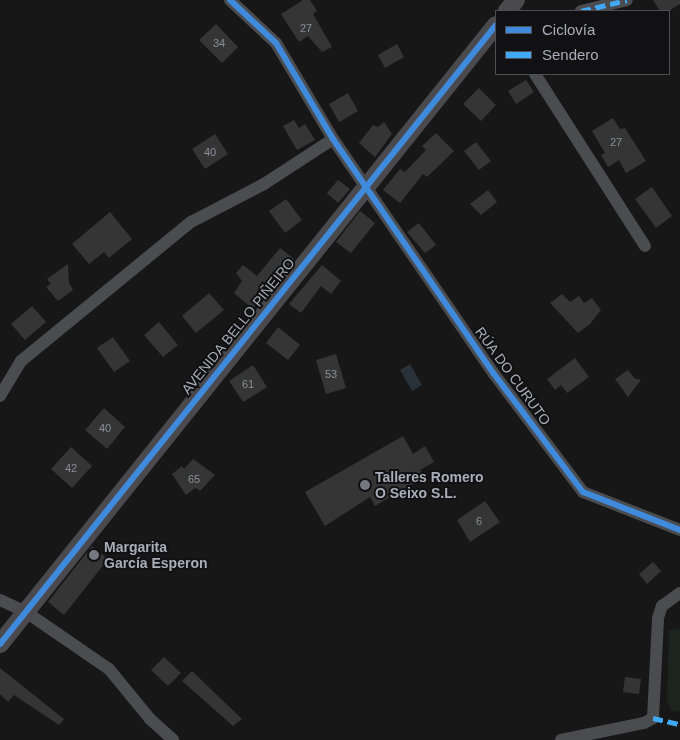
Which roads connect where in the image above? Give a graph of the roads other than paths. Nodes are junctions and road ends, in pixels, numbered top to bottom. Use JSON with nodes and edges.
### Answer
{"nodes":[{"id":1,"x":230,"y":0,"type":"edge"},
{"id":2,"x":516,"y":0,"type":"edge"},
{"id":3,"x":627,"y":0,"type":"edge"},
{"id":4,"x":508,"y":10,"type":"edge"},
{"id":5,"x":586,"y":10,"type":"edge"},
{"id":6,"x":495,"y":27,"type":"edge"},
{"id":7,"x":489,"y":42,"type":"edge"},
{"id":8,"x":536,"y":75,"type":"edge"},
{"id":9,"x":333,"y":139,"type":"junction"},
{"id":10,"x":366,"y":186,"type":"junction"},
{"id":11,"x":645,"y":246,"type":"dead end"},
{"id":12,"x":0,"y":396,"type":"edge"},
{"id":13,"x":680,"y":530,"type":"edge"},
{"id":14,"x":680,"y":593,"type":"edge"},
{"id":15,"x":0,"y":600,"type":"edge"},
{"id":16,"x":26,"y":612,"type":"junction"},
{"id":17,"x":0,"y":644,"type":"edge"},
{"id":18,"x":173,"y":740,"type":"edge"},
{"id":19,"x":561,"y":740,"type":"edge"}],
"edges":[{"from":1,"to":9,"type":"street","name":"RÚA DO CURUTO"},
{"from":2,"to":4,"type":"street"},
{"from":3,"to":5,"type":"street"},
{"from":6,"to":7,"type":"street","name":"AVENIDA BELLO PIÑEIRO"},
{"from":7,"to":10,"type":"street","name":"AVENIDA BELLO PIÑEIRO"},
{"from":8,"to":11,"type":"street"},
{"from":9,"to":10,"type":"street","name":"RÚA DO CURUTO"},
{"from":9,"to":12,"type":"street"},
{"from":10,"to":13,"type":"street","name":"RÚA DO CURUTO"},
{"from":10,"to":16,"type":"street","name":"AVENIDA BELLO PIÑEIRO"},
{"from":14,"to":19,"type":"street"},
{"from":15,"to":16,"type":"street"},
{"from":16,"to":17,"type":"street","name":"AVENIDA BELLO PIÑEIRO"},
{"from":16,"to":18,"type":"street"}]}
